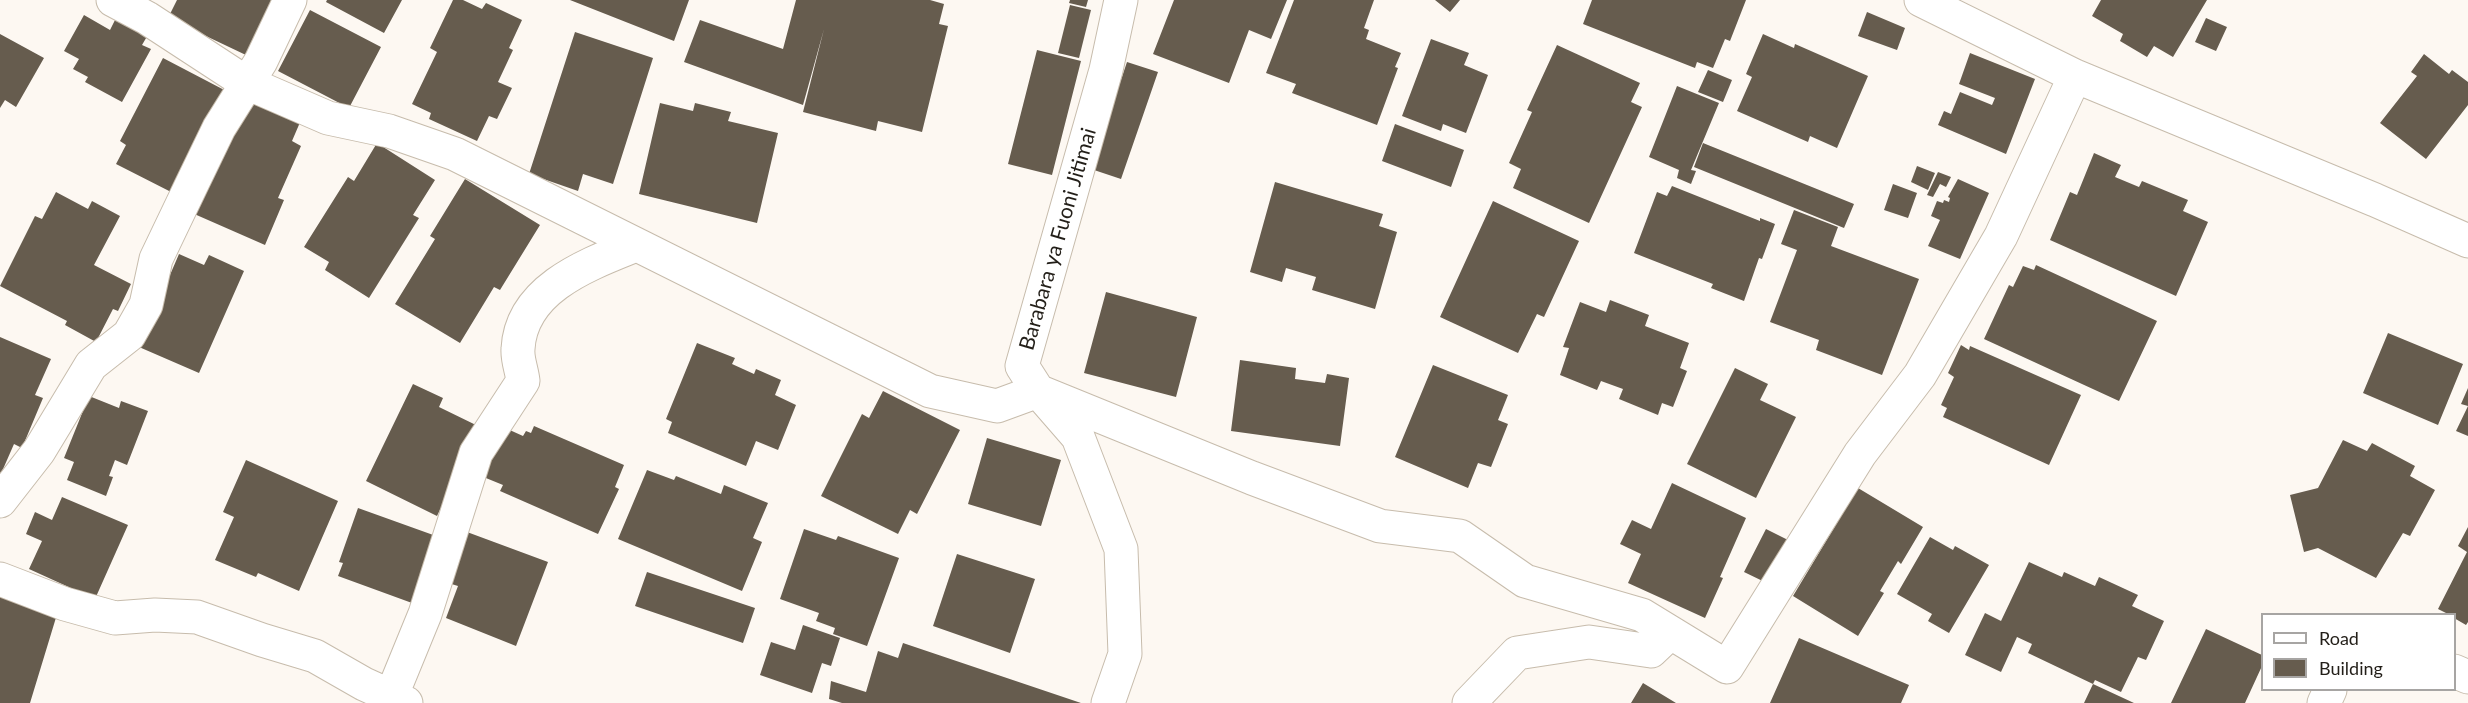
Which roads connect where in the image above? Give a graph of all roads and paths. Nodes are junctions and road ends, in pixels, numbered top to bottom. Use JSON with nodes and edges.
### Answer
{"nodes":[{"id":1,"x":112,"y":0,"type":"edge"},
{"id":2,"x":290,"y":0,"type":"edge"},
{"id":3,"x":1121,"y":0,"type":"edge"},
{"id":4,"x":1921,"y":0,"type":"edge"},
{"id":5,"x":2075,"y":76,"type":"junction"},
{"id":6,"x":245,"y":82,"type":"junction"},
{"id":7,"x":2468,"y":241,"type":"edge"},
{"id":8,"x":636,"y":245,"type":"junction"},
{"id":9,"x":1038,"y":392,"type":"junction"},
{"id":10,"x":0,"y":501,"type":"edge"},
{"id":11,"x":0,"y":579,"type":"edge"},
{"id":12,"x":1670,"y":633,"type":"junction"},
{"id":13,"x":399,"y":700,"type":"edge"},
{"id":14,"x":1108,"y":703,"type":"edge"},
{"id":15,"x":1469,"y":703,"type":"edge"}],
"edges":[{"from":1,"to":6,"type":"street"},
{"from":2,"to":6,"type":"street"},
{"from":3,"to":9,"type":"street","name":"Barabara ya Fuoni Jitimai"},
{"from":4,"to":5,"type":"street"},
{"from":5,"to":7,"type":"street"},
{"from":5,"to":12,"type":"street"},
{"from":6,"to":8,"type":"street"},
{"from":6,"to":10,"type":"street"},
{"from":8,"to":9,"type":"street"},
{"from":8,"to":13,"type":"street"},
{"from":9,"to":12,"type":"street"},
{"from":9,"to":14,"type":"street","name":"Barabara ya Fuoni Jitimai"},
{"from":11,"to":13,"type":"street"},
{"from":12,"to":15,"type":"street"}]}
